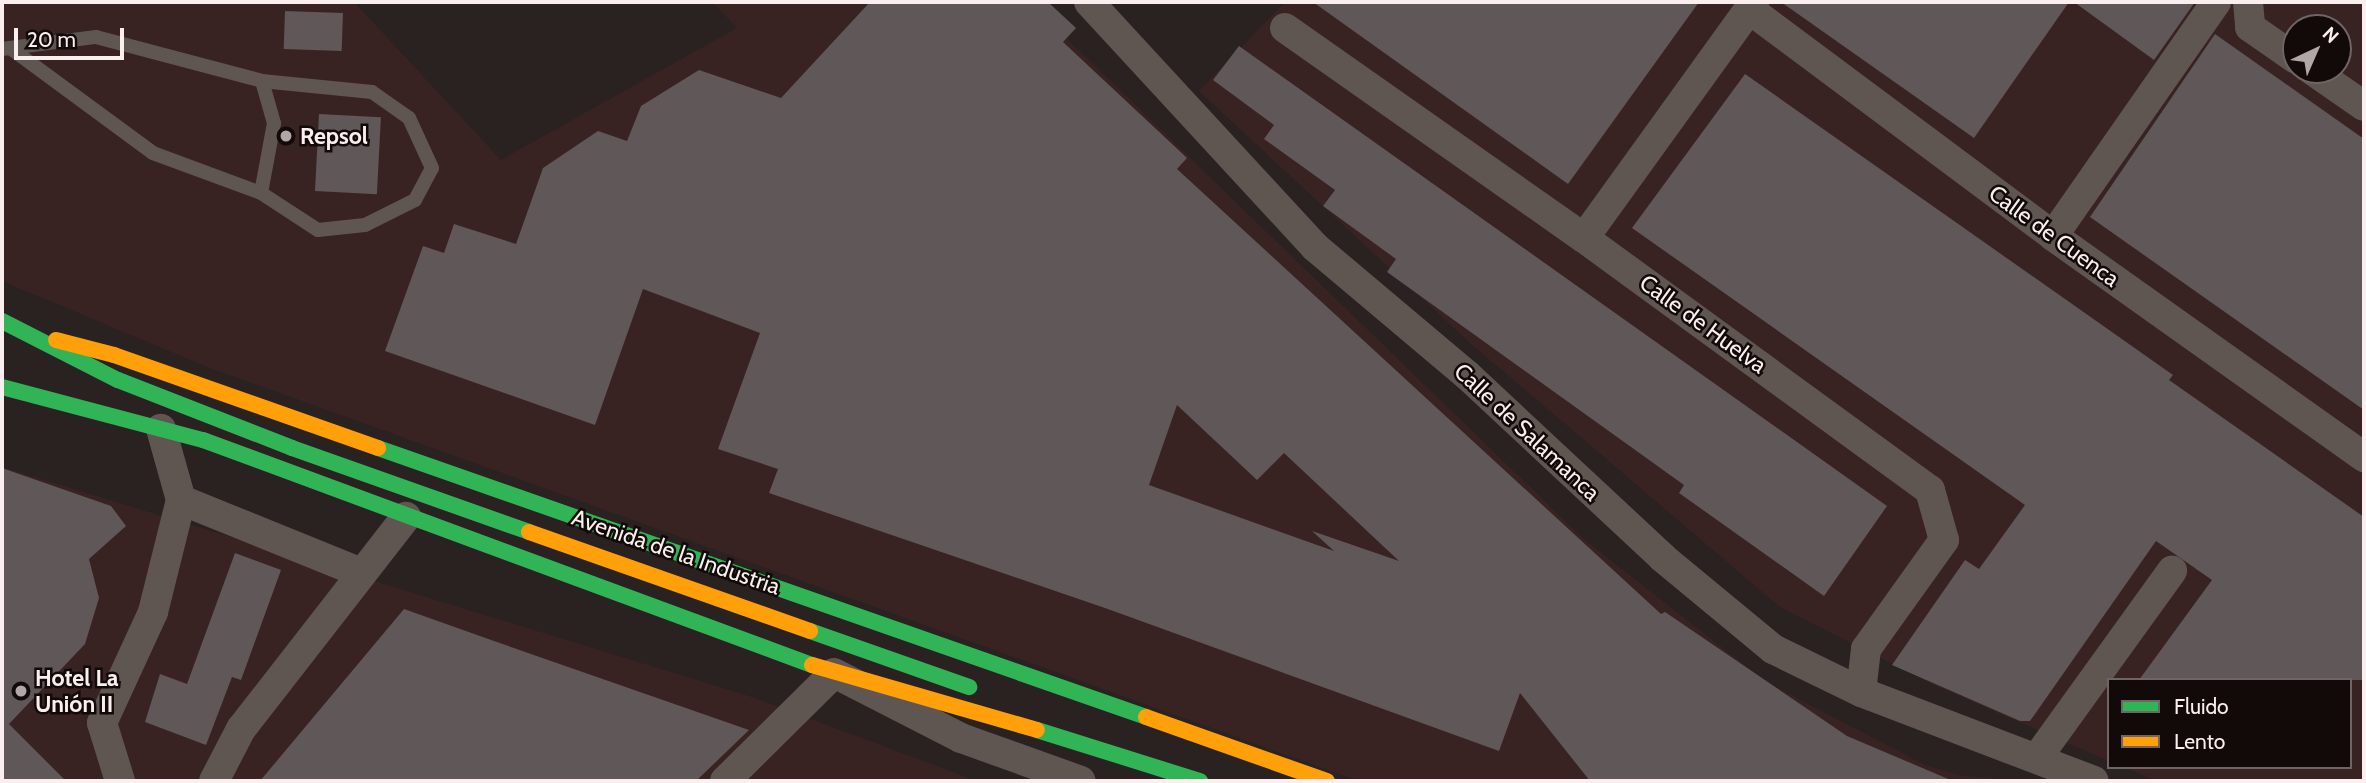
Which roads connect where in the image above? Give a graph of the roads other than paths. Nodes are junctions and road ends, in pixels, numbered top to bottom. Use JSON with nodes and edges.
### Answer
{"nodes":[{"id":1,"x":1089,"y":2,"type":"edge"},
{"id":2,"x":2216,"y":2,"type":"edge"},
{"id":3,"x":2248,"y":2,"type":"edge"},
{"id":4,"x":1751,"y":5,"type":"edge"},
{"id":5,"x":1285,"y":28,"type":"dead end"},
{"id":6,"x":6,"y":48,"type":"edge"},
{"id":7,"x":2282,"y":49,"type":"edge"},
{"id":8,"x":261,"y":81,"type":"junction"},
{"id":9,"x":2332,"y":84,"type":"edge"},
{"id":10,"x":2364,"y":106,"type":"edge"},
{"id":11,"x":261,"y":193,"type":"junction"},
{"id":12,"x":2053,"y":236,"type":"junction"},
{"id":13,"x":1584,"y":237,"type":"junction"},
{"id":14,"x":2,"y":321,"type":"edge"},
{"id":15,"x":22,"y":331,"type":"junction"},
{"id":16,"x":2,"y":387,"type":"edge"},
{"id":17,"x":161,"y":429,"type":"junction"},
{"id":18,"x":2364,"y":457,"type":"edge"},
{"id":19,"x":181,"y":499,"type":"junction"},
{"id":20,"x":406,"y":517,"type":"junction"},
{"id":21,"x":2172,"y":571,"type":"dead end"},
{"id":22,"x":362,"y":573,"type":"junction"},
{"id":23,"x":834,"y":673,"type":"junction"},
{"id":24,"x":1861,"y":692,"type":"junction"},
{"id":25,"x":1131,"y":757,"type":"junction"},
{"id":26,"x":2037,"y":758,"type":"junction"},
{"id":27,"x":120,"y":781,"type":"edge"},
{"id":28,"x":214,"y":781,"type":"edge"},
{"id":29,"x":725,"y":781,"type":"edge"},
{"id":30,"x":1081,"y":781,"type":"edge"},
{"id":31,"x":1200,"y":781,"type":"edge"},
{"id":32,"x":1327,"y":781,"type":"edge"},
{"id":33,"x":2094,"y":781,"type":"edge"}],
"edges":[{"from":1,"to":24,"type":"street","name":"Calle de Salamanca"},
{"from":2,"to":12,"type":"street"},
{"from":3,"to":7,"type":"street"},
{"from":4,"to":12,"type":"street","name":"Calle de Cuenca"},
{"from":4,"to":13,"type":"street","name":"Calle de Cuenca"},
{"from":5,"to":13,"type":"street","name":"Calle de Huelva"},
{"from":6,"to":8,"type":"lane"},
{"from":6,"to":11,"type":"lane"},
{"from":8,"to":11,"type":"lane"},
{"from":8,"to":11,"type":"lane"},
{"from":9,"to":10,"type":"street"},
{"from":12,"to":18,"type":"street","name":"Calle de Cuenca"},
{"from":13,"to":24,"type":"street","name":"Calle de Huelva"},
{"from":14,"to":15,"type":"main road","name":"Avenida de la Industria"},
{"from":15,"to":25,"type":"main road","name":"Avenida de la Industria"},
{"from":15,"to":32,"type":"main road","name":"Avenida de la Industria"},
{"from":16,"to":17,"type":"main road","name":"Avenida de la Industria"},
{"from":17,"to":19,"type":"street"},
{"from":17,"to":20,"type":"main road","name":"Avenida de la Industria"},
{"from":19,"to":22,"type":"street"},
{"from":19,"to":27,"type":"street"},
{"from":20,"to":22,"type":"street"},
{"from":20,"to":23,"type":"main road","name":"Avenida de la Industria"},
{"from":21,"to":26,"type":"street"},
{"from":22,"to":28,"type":"street"},
{"from":23,"to":25,"type":"main road","name":"Avenida de la Industria"},
{"from":23,"to":29,"type":"street"},
{"from":23,"to":30,"type":"street","name":"Avenida de la Industria"},
{"from":24,"to":26,"type":"street","name":"Calle de Salamanca"},
{"from":25,"to":31,"type":"main road","name":"Avenida de la Industria"},
{"from":26,"to":33,"type":"street","name":"Calle de Salamanca"}]}
